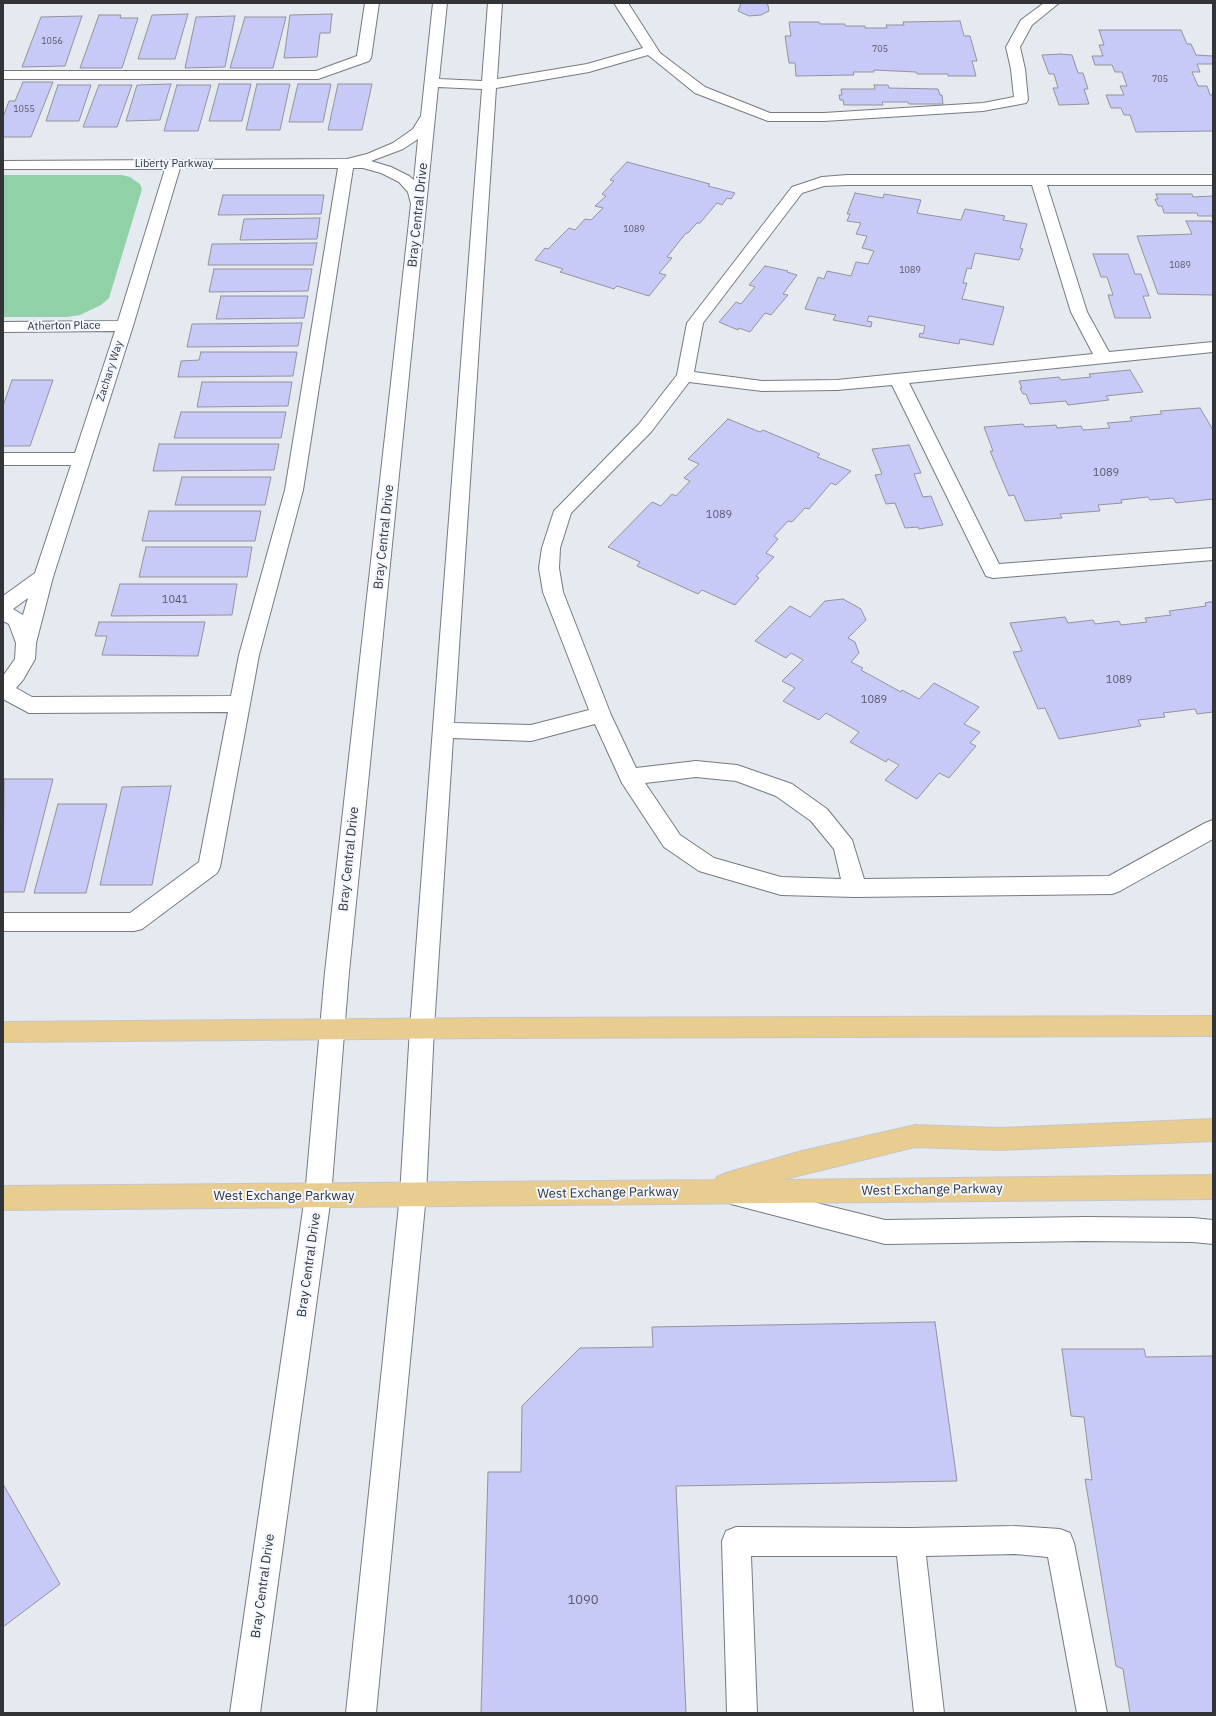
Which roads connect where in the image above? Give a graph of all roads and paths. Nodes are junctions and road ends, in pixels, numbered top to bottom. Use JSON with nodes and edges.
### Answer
{"nodes":[{"id":1,"x":372,"y":3,"type":"edge"},
{"id":2,"x":440,"y":3,"type":"edge"},
{"id":3,"x":495,"y":3,"type":"edge"},
{"id":4,"x":621,"y":3,"type":"edge"},
{"id":5,"x":1052,"y":3,"type":"edge"},
{"id":6,"x":651,"y":50,"type":"junction"},
{"id":7,"x":3,"y":75,"type":"edge"},
{"id":8,"x":431,"y":83,"type":"junction"},
{"id":9,"x":489,"y":85,"type":"junction"},
{"id":10,"x":428,"y":116,"type":"junction"},
{"id":11,"x":346,"y":162,"type":"junction"},
{"id":12,"x":174,"y":164,"type":"junction"},
{"id":13,"x":3,"y":165,"type":"edge"},
{"id":14,"x":1038,"y":180,"type":"junction"},
{"id":15,"x":1213,"y":180,"type":"edge"},
{"id":16,"x":418,"y":206,"type":"junction"},
{"id":17,"x":125,"y":326,"type":"junction"},
{"id":18,"x":3,"y":327,"type":"edge"},
{"id":19,"x":1213,"y":347,"type":"edge"},
{"id":20,"x":1104,"y":358,"type":"junction"},
{"id":21,"x":685,"y":376,"type":"junction"},
{"id":22,"x":898,"y":379,"type":"junction"},
{"id":23,"x":3,"y":459,"type":"edge"},
{"id":24,"x":82,"y":459,"type":"junction"},
{"id":25,"x":1213,"y":554,"type":"edge"},
{"id":26,"x":43,"y":578,"type":"junction"},
{"id":27,"x":3,"y":606,"type":"edge"},
{"id":28,"x":3,"y":612,"type":"edge"},
{"id":29,"x":26,"y":642,"type":"junction"},
{"id":30,"x":3,"y":689,"type":"edge"},
{"id":31,"x":240,"y":704,"type":"junction"},
{"id":32,"x":601,"y":715,"type":"junction"},
{"id":33,"x":443,"y":730,"type":"junction"},
{"id":34,"x":629,"y":777,"type":"junction"},
{"id":35,"x":1210,"y":838,"type":"edge"},
{"id":36,"x":855,"y":888,"type":"junction"},
{"id":37,"x":3,"y":922,"type":"edge"},
{"id":38,"x":1213,"y":1026,"type":"edge"},
{"id":39,"x":422,"y":1028,"type":"junction"},
{"id":40,"x":332,"y":1029,"type":"junction"},
{"id":41,"x":3,"y":1032,"type":"edge"},
{"id":42,"x":1213,"y":1130,"type":"edge"},
{"id":43,"x":1213,"y":1187,"type":"edge"},
{"id":44,"x":712,"y":1192,"type":"junction"},
{"id":45,"x":413,"y":1195,"type":"junction"},
{"id":46,"x":318,"y":1196,"type":"junction"},
{"id":47,"x":3,"y":1198,"type":"edge"},
{"id":48,"x":1213,"y":1232,"type":"edge"},
{"id":49,"x":910,"y":1542,"type":"junction"},
{"id":50,"x":245,"y":1713,"type":"edge"},
{"id":51,"x":361,"y":1713,"type":"edge"},
{"id":52,"x":742,"y":1713,"type":"edge"},
{"id":53,"x":929,"y":1713,"type":"edge"},
{"id":54,"x":1092,"y":1713,"type":"edge"}],
"edges":[{"from":1,"to":7,"type":"street"},
{"from":2,"to":8,"type":"street","name":"Bray Central Drive"},
{"from":3,"to":9,"type":"street"},
{"from":4,"to":6,"type":"street"},
{"from":5,"to":6,"type":"street"},
{"from":6,"to":9,"type":"street"},
{"from":8,"to":9,"type":"street"},
{"from":8,"to":10,"type":"street","name":"Bray Central Drive"},
{"from":9,"to":33,"type":"street"},
{"from":10,"to":11,"type":"street","name":"Liberty Parkway"},
{"from":10,"to":16,"type":"street","name":"Bray Central Drive"},
{"from":11,"to":12,"type":"street","name":"Liberty Parkway"},
{"from":11,"to":16,"type":"street","name":"Liberty Parkway"},
{"from":11,"to":31,"type":"street"},
{"from":12,"to":13,"type":"street","name":"Liberty Parkway"},
{"from":12,"to":17,"type":"street","name":"Zachary Way"},
{"from":14,"to":15,"type":"street"},
{"from":14,"to":20,"type":"street"},
{"from":14,"to":21,"type":"street"},
{"from":16,"to":40,"type":"street","name":"Bray Central Drive"},
{"from":17,"to":18,"type":"street","name":"Atherton Place"},
{"from":17,"to":24,"type":"street","name":"Zachary Way"},
{"from":19,"to":20,"type":"street"},
{"from":20,"to":22,"type":"street"},
{"from":21,"to":22,"type":"street"},
{"from":21,"to":32,"type":"street"},
{"from":22,"to":25,"type":"street"},
{"from":23,"to":24,"type":"street"},
{"from":24,"to":26,"type":"street","name":"Zachary Way"},
{"from":26,"to":27,"type":"street"},
{"from":26,"to":29,"type":"street","name":"Zachary Way"},
{"from":28,"to":29,"type":"street"},
{"from":29,"to":30,"type":"street","name":"Zachary Way"},
{"from":30,"to":31,"type":"street"},
{"from":31,"to":37,"type":"street"},
{"from":32,"to":33,"type":"street"},
{"from":32,"to":34,"type":"street"},
{"from":33,"to":39,"type":"street"},
{"from":34,"to":36,"type":"street"},
{"from":34,"to":36,"type":"street"},
{"from":35,"to":36,"type":"street"},
{"from":38,"to":39,"type":"main road"},
{"from":39,"to":40,"type":"main road"},
{"from":39,"to":45,"type":"street"},
{"from":40,"to":41,"type":"main road"},
{"from":40,"to":46,"type":"street","name":"Bray Central Drive"},
{"from":42,"to":44,"type":"main road"},
{"from":43,"to":44,"type":"main road","name":"West Exchange Parkway"},
{"from":44,"to":45,"type":"main road","name":"West Exchange Parkway"},
{"from":44,"to":48,"type":"street"},
{"from":45,"to":46,"type":"main road","name":"West Exchange Parkway"},
{"from":45,"to":51,"type":"street"},
{"from":46,"to":47,"type":"main road","name":"West Exchange Parkway"},
{"from":46,"to":50,"type":"street","name":"Bray Central Drive"},
{"from":49,"to":52,"type":"street"},
{"from":49,"to":53,"type":"street"},
{"from":49,"to":54,"type":"street"}]}
